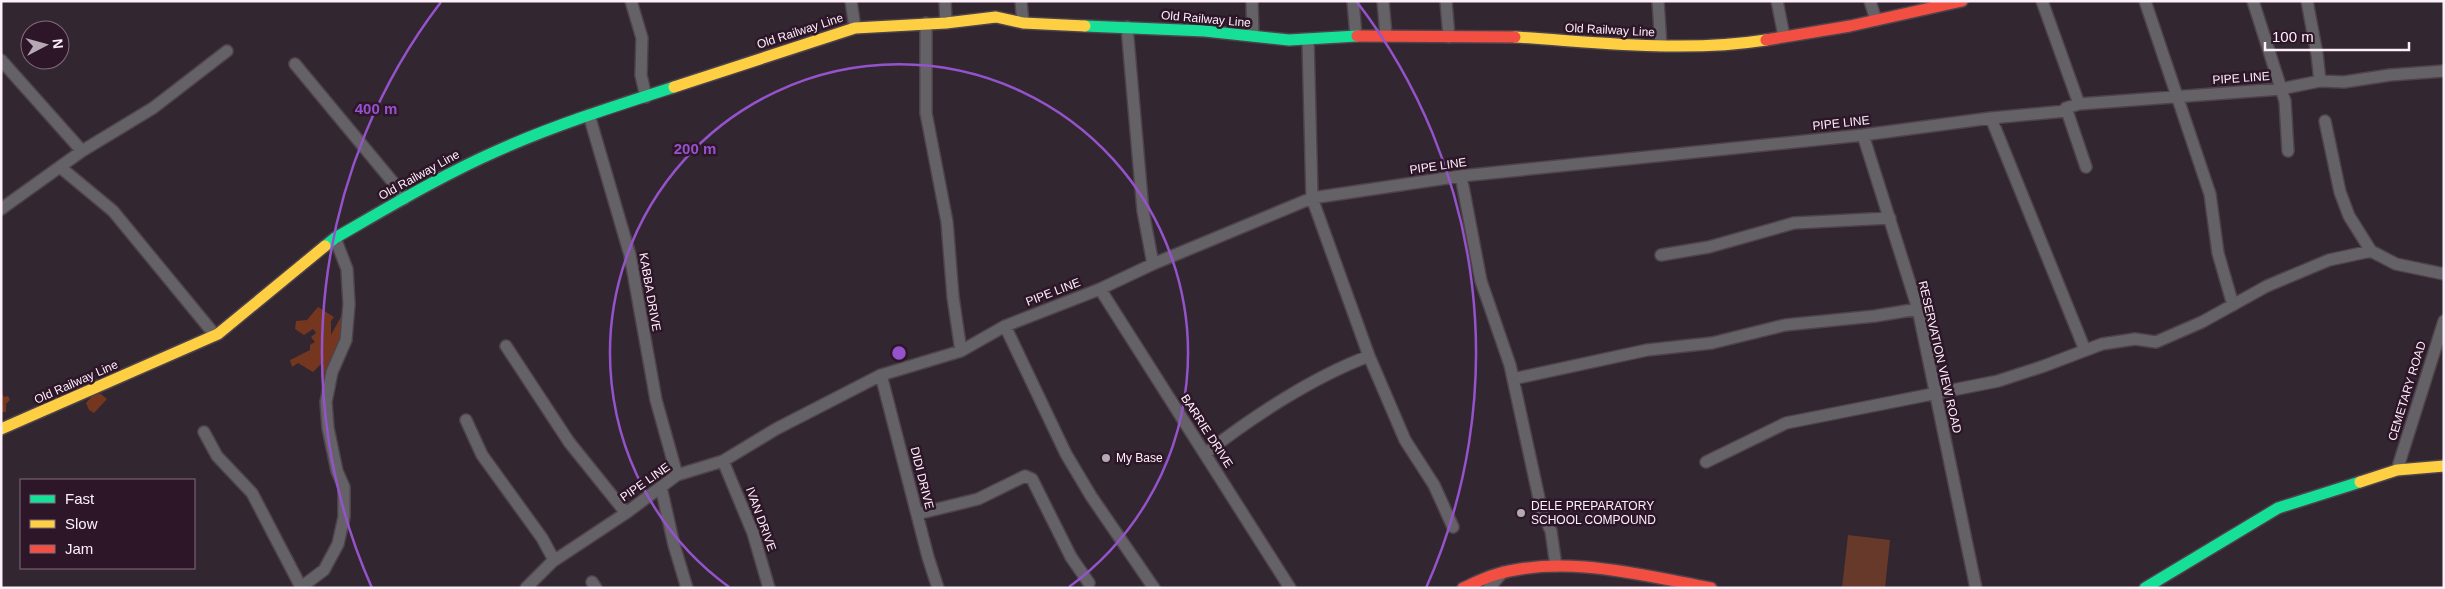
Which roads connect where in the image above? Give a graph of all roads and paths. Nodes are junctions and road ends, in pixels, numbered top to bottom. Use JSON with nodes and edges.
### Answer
{"nodes":[{"id":1,"x":631,"y":1,"type":"edge"},
{"id":2,"x":851,"y":1,"type":"edge"},
{"id":3,"x":945,"y":1,"type":"edge"},
{"id":4,"x":1021,"y":1,"type":"edge"},
{"id":5,"x":1252,"y":1,"type":"edge"},
{"id":6,"x":1353,"y":1,"type":"edge"},
{"id":7,"x":1383,"y":1,"type":"edge"},
{"id":8,"x":1446,"y":1,"type":"edge"},
{"id":9,"x":1658,"y":1,"type":"edge"},
{"id":10,"x":1777,"y":1,"type":"edge"},
{"id":11,"x":1870,"y":1,"type":"edge"},
{"id":12,"x":1962,"y":1,"type":"edge"},
{"id":13,"x":2042,"y":1,"type":"edge"},
{"id":14,"x":2145,"y":1,"type":"edge"},
{"id":15,"x":2253,"y":1,"type":"edge"},
{"id":16,"x":2307,"y":1,"type":"edge"},
{"id":17,"x":1876,"y":20,"type":"junction"},
{"id":18,"x":926,"y":23,"type":"junction"},
{"id":19,"x":946,"y":23,"type":"junction"},
{"id":20,"x":1023,"y":23,"type":"junction"},
{"id":21,"x":1127,"y":27,"type":"junction"},
{"id":22,"x":855,"y":28,"type":"junction"},
{"id":23,"x":1386,"y":35,"type":"junction"},
{"id":24,"x":1254,"y":36,"type":"junction"},
{"id":25,"x":1356,"y":36,"type":"junction"},
{"id":26,"x":1784,"y":36,"type":"junction"},
{"id":27,"x":1449,"y":37,"type":"junction"},
{"id":28,"x":1308,"y":38,"type":"junction"},
{"id":29,"x":1661,"y":46,"type":"junction"},
{"id":30,"x":227,"y":51,"type":"dead end"},
{"id":31,"x":1,"y":60,"type":"edge"},
{"id":32,"x":295,"y":64,"type":"dead end"},
{"id":33,"x":2444,"y":71,"type":"edge"},
{"id":34,"x":2320,"y":82,"type":"junction"},
{"id":35,"x":2281,"y":89,"type":"junction"},
{"id":36,"x":646,"y":96,"type":"junction"},
{"id":37,"x":2177,"y":96,"type":"junction"},
{"id":38,"x":2079,"y":104,"type":"junction"},
{"id":39,"x":2066,"y":108,"type":"junction"},
{"id":40,"x":589,"y":115,"type":"junction"},
{"id":41,"x":1991,"y":118,"type":"junction"},
{"id":42,"x":2326,"y":121,"type":"dead end"},
{"id":43,"x":1863,"y":135,"type":"junction"},
{"id":44,"x":82,"y":151,"type":"junction"},
{"id":45,"x":2288,"y":151,"type":"dead end"},
{"id":46,"x":2086,"y":167,"type":"dead end"},
{"id":47,"x":60,"y":168,"type":"junction"},
{"id":48,"x":1461,"y":176,"type":"junction"},
{"id":49,"x":1312,"y":198,"type":"junction"},
{"id":50,"x":404,"y":199,"type":"junction"},
{"id":51,"x":1,"y":209,"type":"edge"},
{"id":52,"x":1890,"y":218,"type":"junction"},
{"id":53,"x":335,"y":238,"type":"junction"},
{"id":54,"x":2371,"y":251,"type":"junction"},
{"id":55,"x":1661,"y":255,"type":"dead end"},
{"id":56,"x":1153,"y":264,"type":"junction"},
{"id":57,"x":2444,"y":274,"type":"edge"},
{"id":58,"x":1100,"y":289,"type":"junction"},
{"id":59,"x":2232,"y":305,"type":"junction"},
{"id":60,"x":1918,"y":309,"type":"junction"},
{"id":61,"x":2444,"y":322,"type":"edge"},
{"id":62,"x":1005,"y":326,"type":"junction"},
{"id":63,"x":215,"y":336,"type":"junction"},
{"id":64,"x":506,"y":346,"type":"dead end"},
{"id":65,"x":2085,"y":350,"type":"junction"},
{"id":66,"x":961,"y":351,"type":"junction"},
{"id":67,"x":1369,"y":356,"type":"junction"},
{"id":68,"x":881,"y":375,"type":"junction"},
{"id":69,"x":1513,"y":379,"type":"junction"},
{"id":70,"x":1935,"y":393,"type":"junction"},
{"id":71,"x":466,"y":420,"type":"dead end"},
{"id":72,"x":1,"y":429,"type":"edge"},
{"id":73,"x":204,"y":432,"type":"dead end"},
{"id":74,"x":1206,"y":454,"type":"junction"},
{"id":75,"x":723,"y":462,"type":"junction"},
{"id":76,"x":1706,"y":462,"type":"dead end"},
{"id":77,"x":2444,"y":466,"type":"edge"},
{"id":78,"x":2398,"y":470,"type":"junction"},
{"id":79,"x":677,"y":475,"type":"junction"},
{"id":80,"x":661,"y":487,"type":"junction"},
{"id":81,"x":626,"y":513,"type":"junction"},
{"id":82,"x":917,"y":514,"type":"junction"},
{"id":83,"x":1452,"y":527,"type":"dead end"},
{"id":84,"x":554,"y":560,"type":"junction"},
{"id":85,"x":1556,"y":566,"type":"junction"},
{"id":86,"x":1504,"y":571,"type":"junction"},
{"id":87,"x":1089,"y":583,"type":"dead end"},
{"id":88,"x":300,"y":588,"type":"edge"},
{"id":89,"x":526,"y":588,"type":"edge"},
{"id":90,"x":687,"y":588,"type":"edge"},
{"id":91,"x":770,"y":588,"type":"edge"},
{"id":92,"x":938,"y":588,"type":"edge"},
{"id":93,"x":1154,"y":588,"type":"edge"},
{"id":94,"x":1290,"y":588,"type":"edge"},
{"id":95,"x":1463,"y":588,"type":"edge"},
{"id":96,"x":1489,"y":588,"type":"edge"},
{"id":97,"x":1711,"y":588,"type":"edge"},
{"id":98,"x":1976,"y":588,"type":"edge"},
{"id":99,"x":2145,"y":588,"type":"edge"}],
"edges":[{"from":1,"to":36,"type":"street"},
{"from":2,"to":22,"type":"street"},
{"from":3,"to":19,"type":"street"},
{"from":4,"to":20,"type":"street"},
{"from":5,"to":24,"type":"street"},
{"from":6,"to":25,"type":"street"},
{"from":7,"to":23,"type":"street"},
{"from":8,"to":27,"type":"street"},
{"from":9,"to":29,"type":"street"},
{"from":10,"to":26,"type":"street"},
{"from":11,"to":17,"type":"street"},
{"from":12,"to":17,"type":"street","name":"Old Railway Line"},
{"from":13,"to":38,"type":"street"},
{"from":14,"to":37,"type":"street"},
{"from":15,"to":35,"type":"street"},
{"from":16,"to":34,"type":"street"},
{"from":17,"to":26,"type":"street","name":"Old Railway Line"},
{"from":18,"to":19,"type":"street","name":"Old Railway Line"},
{"from":18,"to":22,"type":"street","name":"Old Railway Line"},
{"from":18,"to":66,"type":"street"},
{"from":19,"to":20,"type":"street","name":"Old Railway Line"},
{"from":20,"to":21,"type":"street","name":"Old Railway Line"},
{"from":21,"to":24,"type":"street","name":"Old Railway Line"},
{"from":21,"to":56,"type":"street"},
{"from":22,"to":36,"type":"street","name":"Old Railway Line"},
{"from":23,"to":25,"type":"street","name":"Old Railway Line"},
{"from":23,"to":27,"type":"street","name":"Old Railway Line"},
{"from":24,"to":28,"type":"street","name":"Old Railway Line"},
{"from":25,"to":28,"type":"street","name":"Old Railway Line"},
{"from":26,"to":29,"type":"street","name":"Old Railway Line"},
{"from":27,"to":29,"type":"street","name":"Old Railway Line"},
{"from":28,"to":49,"type":"street"},
{"from":30,"to":44,"type":"street"},
{"from":31,"to":44,"type":"street"},
{"from":32,"to":50,"type":"street"},
{"from":33,"to":34,"type":"street","name":"PIPE LINE"},
{"from":34,"to":35,"type":"street","name":"PIPE LINE"},
{"from":35,"to":37,"type":"street","name":"PIPE LINE"},
{"from":35,"to":45,"type":"street"},
{"from":36,"to":40,"type":"street","name":"Old Railway Line"},
{"from":37,"to":38,"type":"street","name":"PIPE LINE"},
{"from":37,"to":59,"type":"street"},
{"from":38,"to":39,"type":"street","name":"PIPE LINE"},
{"from":39,"to":41,"type":"street","name":"PIPE LINE"},
{"from":39,"to":46,"type":"street"},
{"from":40,"to":50,"type":"street","name":"Old Railway Line"},
{"from":40,"to":79,"type":"street","name":"KABBA DRIVE"},
{"from":41,"to":43,"type":"street","name":"PIPE LINE"},
{"from":41,"to":65,"type":"street"},
{"from":42,"to":54,"type":"street"},
{"from":43,"to":48,"type":"street","name":"PIPE LINE"},
{"from":43,"to":52,"type":"street","name":"RESERVATION VIEW ROAD"},
{"from":44,"to":47,"type":"street"},
{"from":47,"to":51,"type":"street"},
{"from":47,"to":63,"type":"street"},
{"from":48,"to":49,"type":"street","name":"PIPE LINE"},
{"from":48,"to":69,"type":"street"},
{"from":49,"to":56,"type":"street","name":"PIPE LINE"},
{"from":49,"to":67,"type":"street"},
{"from":50,"to":53,"type":"street","name":"Old Railway Line"},
{"from":52,"to":55,"type":"street"},
{"from":52,"to":60,"type":"street","name":"RESERVATION VIEW ROAD"},
{"from":53,"to":63,"type":"street","name":"Old Railway Line"},
{"from":53,"to":88,"type":"street"},
{"from":54,"to":57,"type":"street"},
{"from":54,"to":59,"type":"street"},
{"from":56,"to":58,"type":"street","name":"PIPE LINE"},
{"from":58,"to":62,"type":"street","name":"PIPE LINE"},
{"from":58,"to":74,"type":"street","name":"BARRIE DRIVE"},
{"from":59,"to":65,"type":"street"},
{"from":60,"to":69,"type":"street"},
{"from":60,"to":70,"type":"street","name":"RESERVATION VIEW ROAD"},
{"from":61,"to":78,"type":"street","name":"CEMETARY ROAD"},
{"from":62,"to":66,"type":"street","name":"PIPE LINE"},
{"from":62,"to":93,"type":"street"},
{"from":63,"to":72,"type":"street","name":"Old Railway Line"},
{"from":64,"to":81,"type":"street"},
{"from":65,"to":70,"type":"street"},
{"from":66,"to":68,"type":"street","name":"PIPE LINE"},
{"from":67,"to":74,"type":"street"},
{"from":67,"to":83,"type":"street"},
{"from":68,"to":75,"type":"street","name":"PIPE LINE"},
{"from":68,"to":82,"type":"street","name":"DIDI DRIVE"},
{"from":69,"to":85,"type":"street"},
{"from":70,"to":76,"type":"street"},
{"from":70,"to":98,"type":"street","name":"RESERVATION VIEW ROAD"},
{"from":71,"to":84,"type":"street"},
{"from":73,"to":88,"type":"street"},
{"from":74,"to":94,"type":"street","name":"BARRIE DRIVE"},
{"from":75,"to":79,"type":"street","name":"PIPE LINE"},
{"from":75,"to":91,"type":"street","name":"IVAN DRIVE"},
{"from":77,"to":78,"type":"street"},
{"from":78,"to":99,"type":"street"},
{"from":79,"to":80,"type":"street","name":"PIPE LINE"},
{"from":80,"to":81,"type":"street","name":"PIPE LINE"},
{"from":80,"to":90,"type":"street"},
{"from":81,"to":84,"type":"street","name":"PIPE LINE"},
{"from":82,"to":87,"type":"street"},
{"from":82,"to":92,"type":"street","name":"DIDI DRIVE"},
{"from":84,"to":89,"type":"street","name":"PIPE LINE"},
{"from":85,"to":86,"type":"street"},
{"from":85,"to":97,"type":"street"},
{"from":86,"to":95,"type":"street"},
{"from":86,"to":96,"type":"street"}]}
